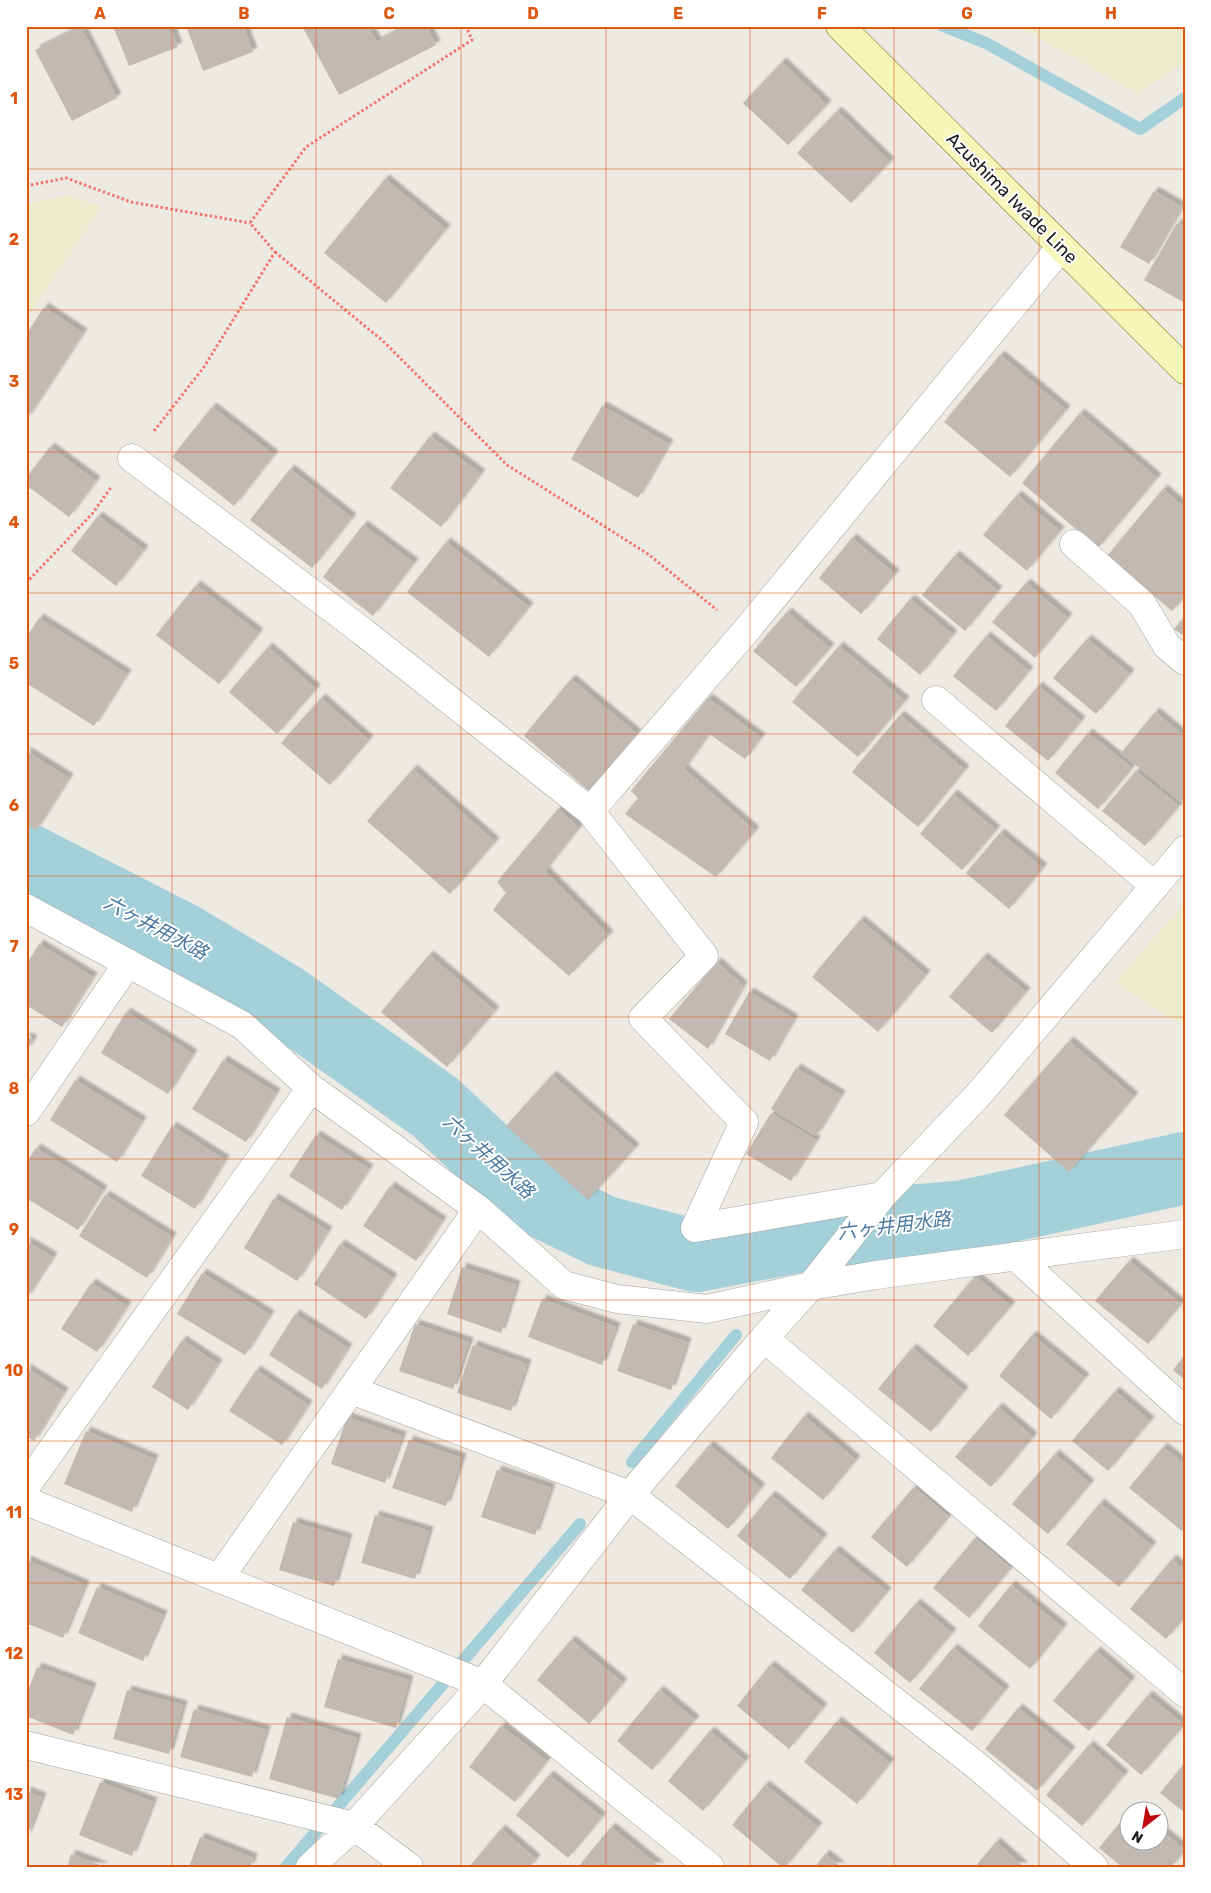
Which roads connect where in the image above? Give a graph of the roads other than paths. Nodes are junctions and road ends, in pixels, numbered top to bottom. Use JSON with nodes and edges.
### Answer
{"nodes":[{"id":1,"x":840,"y":26,"type":"edge"},
{"id":2,"x":1061,"y":247,"type":"junction"},
{"id":3,"x":1185,"y":370,"type":"edge"},
{"id":4,"x":132,"y":458,"type":"road end"},
{"id":5,"x":1074,"y":544,"type":"dead end"},
{"id":6,"x":1185,"y":661,"type":"edge"},
{"id":7,"x":936,"y":700,"type":"dead end"},
{"id":8,"x":590,"y":811,"type":"junction"},
{"id":9,"x":1185,"y":850,"type":"edge"},
{"id":10,"x":1154,"y":886,"type":"junction"},
{"id":11,"x":26,"y":908,"type":"edge"},
{"id":12,"x":128,"y":963,"type":"junction"},
{"id":13,"x":311,"y":1088,"type":"junction"},
{"id":14,"x":26,"y":1112,"type":"edge"},
{"id":15,"x":882,"y":1196,"type":"junction"},
{"id":16,"x":478,"y":1209,"type":"junction"},
{"id":17,"x":1185,"y":1234,"type":"edge"},
{"id":18,"x":1015,"y":1256,"type":"junction"},
{"id":19,"x":811,"y":1286,"type":"junction"},
{"id":20,"x":764,"y":1338,"type":"junction"},
{"id":21,"x":351,"y":1390,"type":"junction"},
{"id":22,"x":1185,"y":1411,"type":"edge"},
{"id":23,"x":26,"y":1486,"type":"edge"},
{"id":24,"x":630,"y":1495,"type":"junction"},
{"id":25,"x":26,"y":1501,"type":"edge"},
{"id":26,"x":220,"y":1578,"type":"junction"},
{"id":27,"x":483,"y":1684,"type":"junction"},
{"id":28,"x":1185,"y":1693,"type":"edge"},
{"id":29,"x":26,"y":1745,"type":"edge"},
{"id":30,"x":354,"y":1826,"type":"junction"},
{"id":31,"x":310,"y":1867,"type":"edge"},
{"id":32,"x":410,"y":1867,"type":"edge"},
{"id":33,"x":710,"y":1867,"type":"edge"},
{"id":34,"x":1094,"y":1867,"type":"edge"}],
"edges":[{"from":1,"to":2,"type":"main road","name":"Azushima Iwade Line"},
{"from":2,"to":3,"type":"main road","name":"Azushima Iwade Line"},
{"from":2,"to":8,"type":"street"},
{"from":4,"to":8,"type":"street"},
{"from":5,"to":6,"type":"street"},
{"from":7,"to":10,"type":"street"},
{"from":8,"to":15,"type":"street"},
{"from":9,"to":10,"type":"street"},
{"from":10,"to":15,"type":"street"},
{"from":11,"to":12,"type":"street"},
{"from":12,"to":13,"type":"street"},
{"from":12,"to":14,"type":"street"},
{"from":13,"to":16,"type":"street"},
{"from":13,"to":23,"type":"street"},
{"from":15,"to":19,"type":"street"},
{"from":16,"to":19,"type":"street"},
{"from":16,"to":21,"type":"street"},
{"from":17,"to":18,"type":"street"},
{"from":18,"to":19,"type":"street"},
{"from":18,"to":22,"type":"street"},
{"from":19,"to":20,"type":"street"},
{"from":20,"to":24,"type":"street"},
{"from":20,"to":28,"type":"street"},
{"from":21,"to":24,"type":"street"},
{"from":21,"to":26,"type":"street"},
{"from":24,"to":27,"type":"street"},
{"from":24,"to":34,"type":"street"},
{"from":25,"to":26,"type":"street"},
{"from":26,"to":27,"type":"street"},
{"from":27,"to":30,"type":"street"},
{"from":27,"to":33,"type":"street"},
{"from":29,"to":30,"type":"street"},
{"from":30,"to":31,"type":"street"},
{"from":30,"to":32,"type":"street"}]}
